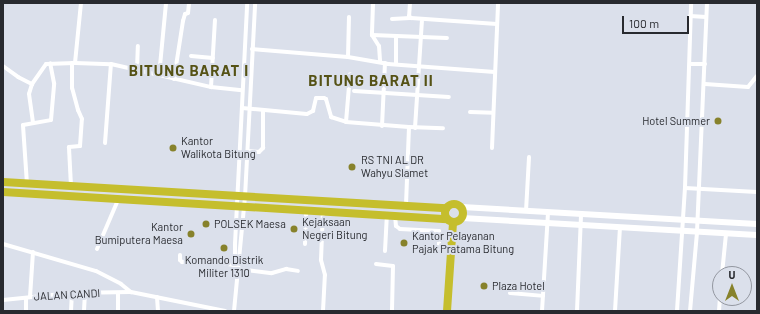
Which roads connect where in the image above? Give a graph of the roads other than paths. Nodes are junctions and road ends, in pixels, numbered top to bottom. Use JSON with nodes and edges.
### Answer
{"nodes":[{"id":1,"x":81,"y":3,"type":"edge"},
{"id":2,"x":166,"y":3,"type":"edge"},
{"id":3,"x":189,"y":3,"type":"edge"},
{"id":4,"x":410,"y":3,"type":"edge"},
{"id":5,"x":498,"y":3,"type":"edge"},
{"id":6,"x":691,"y":3,"type":"edge"},
{"id":7,"x":707,"y":3,"type":"edge"},
{"id":8,"x":373,"y":4,"type":"dead end"},
{"id":9,"x":247,"y":5,"type":"edge"},
{"id":10,"x":255,"y":5,"type":"edge"},
{"id":11,"x":690,"y":16,"type":"junction"},
{"id":12,"x":706,"y":16,"type":"junction"},
{"id":13,"x":350,"y":18,"type":"dead end"},
{"id":14,"x":410,"y":18,"type":"junction"},
{"id":15,"x":392,"y":19,"type":"dead end"},
{"id":16,"x":215,"y":20,"type":"dead end"},
{"id":17,"x":422,"y":22,"type":"dead end"},
{"id":18,"x":497,"y":24,"type":"junction"},
{"id":19,"x":372,"y":36,"type":"junction"},
{"id":20,"x":396,"y":36,"type":"junction"},
{"id":21,"x":420,"y":37,"type":"junction"},
{"id":22,"x":447,"y":38,"type":"dead end"},
{"id":23,"x":138,"y":46,"type":"dead end"},
{"id":24,"x":252,"y":49,"type":"junction"},
{"id":25,"x":191,"y":56,"type":"dead end"},
{"id":26,"x":348,"y":57,"type":"junction"},
{"id":27,"x":213,"y":58,"type":"junction"},
{"id":28,"x":382,"y":62,"type":"junction"},
{"id":29,"x":50,"y":63,"type":"junction"},
{"id":30,"x":74,"y":63,"type":"junction"},
{"id":31,"x":111,"y":64,"type":"junction"},
{"id":32,"x":396,"y":64,"type":"junction"},
{"id":33,"x":690,"y":64,"type":"junction"},
{"id":34,"x":705,"y":64,"type":"junction"},
{"id":35,"x":3,"y":66,"type":"edge"},
{"id":36,"x":418,"y":66,"type":"junction"},
{"id":37,"x":137,"y":70,"type":"junction"},
{"id":38,"x":495,"y":72,"type":"junction"},
{"id":39,"x":350,"y":74,"type":"dead end"},
{"id":40,"x":159,"y":76,"type":"junction"},
{"id":41,"x":757,"y":76,"type":"edge"},
{"id":42,"x":174,"y":79,"type":"junction"},
{"id":43,"x":32,"y":84,"type":"junction"},
{"id":44,"x":705,"y":84,"type":"junction"},
{"id":45,"x":211,"y":87,"type":"junction"},
{"id":46,"x":242,"y":90,"type":"junction"},
{"id":47,"x":354,"y":91,"type":"dead end"},
{"id":48,"x":383,"y":92,"type":"junction"},
{"id":49,"x":416,"y":95,"type":"junction"},
{"id":50,"x":449,"y":97,"type":"dead end"},
{"id":51,"x":242,"y":108,"type":"junction"},
{"id":52,"x":249,"y":109,"type":"junction"},
{"id":53,"x":263,"y":110,"type":"junction"},
{"id":54,"x":470,"y":112,"type":"dead end"},
{"id":55,"x":493,"y":113,"type":"junction"},
{"id":56,"x":346,"y":122,"type":"junction"},
{"id":57,"x":33,"y":123,"type":"junction"},
{"id":58,"x":382,"y":126,"type":"junction"},
{"id":59,"x":409,"y":127,"type":"junction"},
{"id":60,"x":415,"y":128,"type":"junction"},
{"id":61,"x":443,"y":128,"type":"dead end"},
{"id":62,"x":105,"y":143,"type":"dead end"},
{"id":63,"x":492,"y":148,"type":"dead end"},
{"id":64,"x":248,"y":151,"type":"junction"},
{"id":65,"x":529,"y":157,"type":"dead end"},
{"id":66,"x":3,"y":182,"type":"edge"},
{"id":67,"x":27,"y":184,"type":"junction"},
{"id":68,"x":71,"y":186,"type":"junction"},
{"id":69,"x":685,"y":188,"type":"junction"},
{"id":70,"x":699,"y":189,"type":"junction"},
{"id":71,"x":3,"y":192,"type":"edge"},
{"id":72,"x":757,"y":192,"type":"edge"},
{"id":73,"x":241,"y":197,"type":"junction"},
{"id":74,"x":118,"y":200,"type":"junction"},
{"id":75,"x":334,"y":201,"type":"junction"},
{"id":76,"x":406,"y":206,"type":"junction"},
{"id":77,"x":240,"y":207,"type":"junction"},
{"id":78,"x":462,"y":207,"type":"junction"},
{"id":79,"x":446,"y":208,"type":"junction"},
{"id":80,"x":306,"y":210,"type":"junction"},
{"id":81,"x":323,"y":211,"type":"junction"},
{"id":82,"x":334,"y":211,"type":"junction"},
{"id":83,"x":526,"y":212,"type":"junction"},
{"id":84,"x":548,"y":213,"type":"junction"},
{"id":85,"x":391,"y":215,"type":"junction"},
{"id":86,"x":581,"y":215,"type":"junction"},
{"id":87,"x":462,"y":218,"type":"junction"},
{"id":88,"x":682,"y":220,"type":"junction"},
{"id":89,"x":698,"y":220,"type":"junction"},
{"id":90,"x":450,"y":221,"type":"junction"},
{"id":91,"x":548,"y":224,"type":"junction"},
{"id":92,"x":757,"y":224,"type":"edge"},
{"id":93,"x":582,"y":226,"type":"junction"},
{"id":94,"x":620,"y":228,"type":"junction"},
{"id":95,"x":236,"y":232,"type":"junction"},
{"id":96,"x":682,"y":232,"type":"junction"},
{"id":97,"x":697,"y":232,"type":"junction"},
{"id":98,"x":242,"y":233,"type":"junction"},
{"id":99,"x":726,"y":234,"type":"junction"},
{"id":100,"x":757,"y":235,"type":"edge"},
{"id":101,"x":3,"y":244,"type":"edge"},
{"id":102,"x":305,"y":244,"type":"dead end"},
{"id":103,"x":439,"y":248,"type":"dead end"},
{"id":104,"x":97,"y":249,"type":"dead end"},
{"id":105,"x":385,"y":251,"type":"dead end"},
{"id":106,"x":33,"y":252,"type":"junction"},
{"id":107,"x":180,"y":255,"type":"dead end"},
{"id":108,"x":376,"y":264,"type":"dead end"},
{"id":109,"x":238,"y":266,"type":"junction"},
{"id":110,"x":723,"y":266,"type":"edge"},
{"id":111,"x":298,"y":271,"type":"dead end"},
{"id":112,"x":131,"y":292,"type":"junction"},
{"id":113,"x":85,"y":293,"type":"junction"},
{"id":114,"x":118,"y":293,"type":"junction"},
{"id":115,"x":510,"y":293,"type":"dead end"},
{"id":116,"x":72,"y":294,"type":"junction"},
{"id":117,"x":543,"y":296,"type":"junction"},
{"id":118,"x":28,"y":297,"type":"junction"},
{"id":119,"x":157,"y":297,"type":"junction"},
{"id":120,"x":3,"y":300,"type":"edge"},
{"id":121,"x":26,"y":311,"type":"edge"},
{"id":122,"x":70,"y":311,"type":"edge"},
{"id":123,"x":84,"y":311,"type":"edge"},
{"id":124,"x":118,"y":311,"type":"edge"},
{"id":125,"x":158,"y":311,"type":"edge"},
{"id":126,"x":225,"y":311,"type":"edge"},
{"id":127,"x":234,"y":311,"type":"edge"},
{"id":128,"x":323,"y":311,"type":"edge"},
{"id":129,"x":392,"y":311,"type":"edge"},
{"id":130,"x":447,"y":311,"type":"edge"},
{"id":131,"x":542,"y":311,"type":"edge"},
{"id":132,"x":577,"y":311,"type":"edge"},
{"id":133,"x":615,"y":311,"type":"edge"},
{"id":134,"x":677,"y":311,"type":"edge"},
{"id":135,"x":690,"y":311,"type":"edge"}],
"edges":[{"from":1,"to":30,"type":"street"},
{"from":2,"to":40,"type":"street"},
{"from":3,"to":42,"type":"street"},
{"from":4,"to":14,"type":"street"},
{"from":5,"to":18,"type":"street"},
{"from":6,"to":11,"type":"street"},
{"from":7,"to":12,"type":"street"},
{"from":8,"to":19,"type":"street"},
{"from":9,"to":10,"type":"street"},
{"from":9,"to":46,"type":"street"},
{"from":10,"to":24,"type":"street"},
{"from":11,"to":12,"type":"street"},
{"from":11,"to":33,"type":"street"},
{"from":12,"to":34,"type":"street"},
{"from":13,"to":26,"type":"street"},
{"from":14,"to":15,"type":"street"},
{"from":14,"to":18,"type":"street"},
{"from":16,"to":27,"type":"street"},
{"from":17,"to":21,"type":"street"},
{"from":18,"to":38,"type":"street"},
{"from":19,"to":20,"type":"street"},
{"from":19,"to":28,"type":"street"},
{"from":20,"to":21,"type":"street"},
{"from":20,"to":32,"type":"street"},
{"from":21,"to":22,"type":"street"},
{"from":21,"to":36,"type":"street"},
{"from":23,"to":37,"type":"street"},
{"from":24,"to":26,"type":"street"},
{"from":24,"to":52,"type":"street"},
{"from":25,"to":27,"type":"street"},
{"from":26,"to":28,"type":"street"},
{"from":27,"to":45,"type":"street"},
{"from":28,"to":32,"type":"street"},
{"from":28,"to":48,"type":"street"},
{"from":29,"to":30,"type":"street"},
{"from":29,"to":43,"type":"street"},
{"from":29,"to":57,"type":"street"},
{"from":30,"to":31,"type":"street"},
{"from":30,"to":68,"type":"street"},
{"from":31,"to":37,"type":"street"},
{"from":31,"to":62,"type":"street"},
{"from":32,"to":36,"type":"street"},
{"from":33,"to":34,"type":"street"},
{"from":33,"to":69,"type":"street"},
{"from":34,"to":44,"type":"street"},
{"from":35,"to":43,"type":"street"},
{"from":36,"to":38,"type":"street"},
{"from":36,"to":49,"type":"street"},
{"from":37,"to":40,"type":"street"},
{"from":38,"to":55,"type":"street"},
{"from":39,"to":56,"type":"street"},
{"from":40,"to":42,"type":"street"},
{"from":41,"to":44,"type":"street"},
{"from":42,"to":45,"type":"street"},
{"from":43,"to":57,"type":"street"},
{"from":44,"to":70,"type":"street"},
{"from":45,"to":46,"type":"street"},
{"from":46,"to":51,"type":"street"},
{"from":47,"to":48,"type":"street"},
{"from":48,"to":49,"type":"street"},
{"from":48,"to":58,"type":"street"},
{"from":49,"to":50,"type":"street"},
{"from":49,"to":60,"type":"street"},
{"from":51,"to":52,"type":"street"},
{"from":51,"to":73,"type":"street"},
{"from":52,"to":53,"type":"street"},
{"from":52,"to":64,"type":"street"},
{"from":53,"to":56,"type":"street"},
{"from":53,"to":64,"type":"street"},
{"from":54,"to":55,"type":"street"},
{"from":55,"to":63,"type":"street"},
{"from":56,"to":58,"type":"street"},
{"from":57,"to":67,"type":"street"},
{"from":58,"to":59,"type":"street"},
{"from":59,"to":60,"type":"street"},
{"from":59,"to":76,"type":"street"},
{"from":60,"to":61,"type":"street"},
{"from":64,"to":73,"type":"street"},
{"from":65,"to":83,"type":"street"},
{"from":66,"to":67,"type":"highway"},
{"from":67,"to":68,"type":"highway"},
{"from":68,"to":73,"type":"highway"},
{"from":69,"to":70,"type":"street"},
{"from":69,"to":88,"type":"street"},
{"from":70,"to":72,"type":"street"},
{"from":70,"to":89,"type":"street"},
{"from":71,"to":74,"type":"highway"},
{"from":73,"to":75,"type":"highway"},
{"from":73,"to":77,"type":"street"},
{"from":73,"to":77,"type":"street"},
{"from":74,"to":77,"type":"highway"},
{"from":74,"to":104,"type":"street"},
{"from":75,"to":76,"type":"highway"},
{"from":75,"to":82,"type":"highway"},
{"from":76,"to":79,"type":"highway"},
{"from":77,"to":80,"type":"highway"},
{"from":77,"to":95,"type":"street"},
{"from":77,"to":98,"type":"street"},
{"from":78,"to":79,"type":"highway"},
{"from":78,"to":83,"type":"street"},
{"from":78,"to":87,"type":"highway"},
{"from":79,"to":90,"type":"highway"},
{"from":80,"to":81,"type":"highway"},
{"from":80,"to":102,"type":"street"},
{"from":81,"to":82,"type":"highway"},
{"from":81,"to":128,"type":"street"},
{"from":82,"to":85,"type":"highway"},
{"from":83,"to":84,"type":"street"},
{"from":84,"to":86,"type":"street"},
{"from":84,"to":91,"type":"street"},
{"from":85,"to":90,"type":"highway"},
{"from":85,"to":103,"type":"street"},
{"from":85,"to":105,"type":"street"},
{"from":86,"to":88,"type":"street"},
{"from":86,"to":93,"type":"street"},
{"from":87,"to":90,"type":"highway"},
{"from":87,"to":91,"type":"street"},
{"from":88,"to":89,"type":"street"},
{"from":88,"to":96,"type":"street"},
{"from":89,"to":92,"type":"street"},
{"from":89,"to":97,"type":"street"},
{"from":90,"to":130,"type":"highway"},
{"from":91,"to":93,"type":"street"},
{"from":91,"to":117,"type":"street"},
{"from":93,"to":94,"type":"street"},
{"from":93,"to":132,"type":"street"},
{"from":94,"to":96,"type":"street"},
{"from":94,"to":133,"type":"street"},
{"from":95,"to":98,"type":"street"},
{"from":95,"to":109,"type":"street"},
{"from":96,"to":97,"type":"street"},
{"from":96,"to":134,"type":"street"},
{"from":97,"to":99,"type":"street"},
{"from":97,"to":135,"type":"street"},
{"from":98,"to":109,"type":"street"},
{"from":99,"to":100,"type":"street"},
{"from":99,"to":110,"type":"street"},
{"from":101,"to":106,"type":"street"},
{"from":106,"to":112,"type":"street"},
{"from":106,"to":118,"type":"street"},
{"from":107,"to":109,"type":"street"},
{"from":108,"to":129,"type":"street"},
{"from":109,"to":111,"type":"street"},
{"from":109,"to":127,"type":"street"},
{"from":112,"to":114,"type":"street","name":"JALAN CANDI"},
{"from":112,"to":119,"type":"street"},
{"from":113,"to":114,"type":"street","name":"JALAN CANDI"},
{"from":113,"to":116,"type":"street","name":"JALAN CANDI"},
{"from":113,"to":123,"type":"street"},
{"from":114,"to":124,"type":"street"},
{"from":115,"to":117,"type":"street"},
{"from":116,"to":118,"type":"street","name":"JALAN CANDI"},
{"from":116,"to":122,"type":"street"},
{"from":117,"to":131,"type":"street"},
{"from":118,"to":120,"type":"street","name":"JALAN CANDI"},
{"from":118,"to":121,"type":"street"},
{"from":119,"to":125,"type":"street"},
{"from":119,"to":126,"type":"street"}]}
